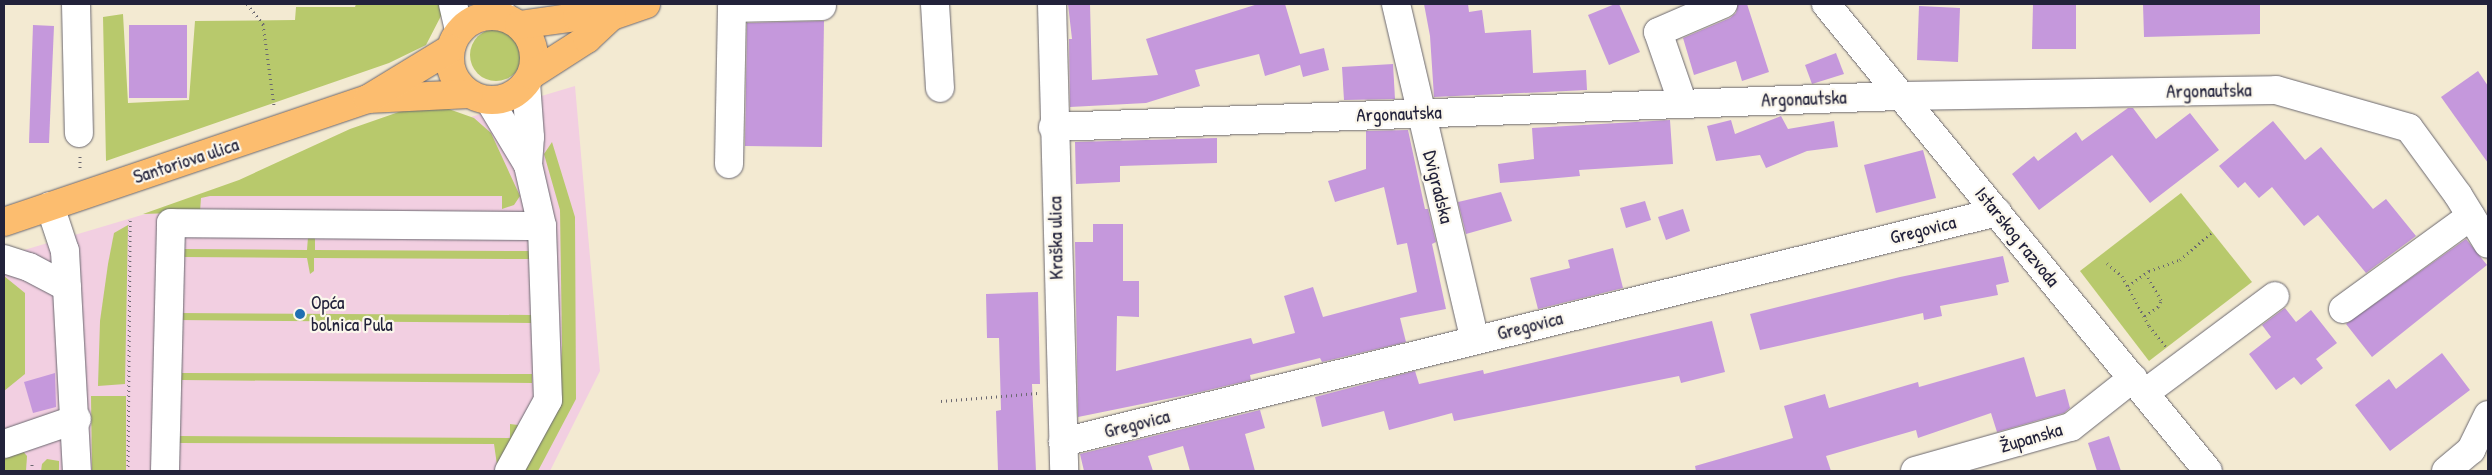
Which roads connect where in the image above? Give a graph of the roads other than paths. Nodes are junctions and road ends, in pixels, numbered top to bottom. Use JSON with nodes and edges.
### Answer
{"nodes":[{"id":1,"x":76,"y":4,"type":"edge"},
{"id":2,"x":453,"y":4,"type":"edge"},
{"id":3,"x":646,"y":4,"type":"edge"},
{"id":4,"x":935,"y":4,"type":"edge"},
{"id":5,"x":1052,"y":4,"type":"edge"},
{"id":6,"x":1396,"y":4,"type":"edge"},
{"id":7,"x":1723,"y":4,"type":"edge"},
{"id":8,"x":1826,"y":4,"type":"edge"},
{"id":9,"x":732,"y":6,"type":"edge"},
{"id":10,"x":822,"y":6,"type":"dead end"},
{"id":11,"x":506,"y":15,"type":"edge"},
{"id":12,"x":612,"y":16,"type":"junction"},
{"id":13,"x":454,"y":40,"type":"junction"},
{"id":14,"x":528,"y":79,"type":"junction"},
{"id":15,"x":940,"y":88,"type":"dead end"},
{"id":16,"x":1900,"y":96,"type":"junction"},
{"id":17,"x":479,"y":97,"type":"junction"},
{"id":18,"x":368,"y":99,"type":"junction"},
{"id":19,"x":1683,"y":104,"type":"junction"},
{"id":20,"x":1420,"y":113,"type":"junction"},
{"id":21,"x":1053,"y":127,"type":"junction"},
{"id":22,"x":79,"y":133,"type":"dead end"},
{"id":23,"x":729,"y":164,"type":"dead end"},
{"id":24,"x":528,"y":165,"type":"junction"},
{"id":25,"x":50,"y":206,"type":"junction"},
{"id":26,"x":1997,"y":212,"type":"junction"},
{"id":27,"x":2471,"y":216,"type":"junction"},
{"id":28,"x":4,"y":222,"type":"edge"},
{"id":29,"x":542,"y":226,"type":"junction"},
{"id":30,"x":2488,"y":244,"type":"edge"},
{"id":31,"x":4,"y":259,"type":"edge"},
{"id":32,"x":67,"y":287,"type":"junction"},
{"id":33,"x":2275,"y":296,"type":"dead end"},
{"id":34,"x":2343,"y":309,"type":"dead end"},
{"id":35,"x":1475,"y":340,"type":"junction"},
{"id":36,"x":2139,"y":385,"type":"junction"},
{"id":37,"x":2488,"y":415,"type":"edge"},
{"id":38,"x":77,"y":420,"type":"junction"},
{"id":39,"x":1063,"y":442,"type":"junction"},
{"id":40,"x":4,"y":444,"type":"edge"},
{"id":41,"x":77,"y":471,"type":"edge"},
{"id":42,"x":165,"y":471,"type":"edge"},
{"id":43,"x":509,"y":471,"type":"edge"},
{"id":44,"x":1064,"y":471,"type":"edge"},
{"id":45,"x":1915,"y":471,"type":"edge"},
{"id":46,"x":2208,"y":471,"type":"edge"},
{"id":47,"x":2446,"y":471,"type":"edge"}],
"edges":[{"from":1,"to":22,"type":"street"},
{"from":2,"to":13,"type":"street"},
{"from":3,"to":12,"type":"main road"},
{"from":4,"to":15,"type":"street"},
{"from":5,"to":21,"type":"street","name":"Kraška ulica"},
{"from":6,"to":20,"type":"street","name":"Dvigradska"},
{"from":7,"to":19,"type":"street"},
{"from":8,"to":16,"type":"street","name":"Istarskog razvoda"},
{"from":9,"to":10,"type":"street"},
{"from":9,"to":23,"type":"street"},
{"from":11,"to":12,"type":"main road"},
{"from":11,"to":13,"type":"main road"},
{"from":11,"to":14,"type":"main road"},
{"from":12,"to":14,"type":"main road"},
{"from":13,"to":17,"type":"main road"},
{"from":13,"to":18,"type":"main road","name":"Santoriova ulica"},
{"from":14,"to":17,"type":"main road"},
{"from":14,"to":24,"type":"street"},
{"from":16,"to":19,"type":"street","name":"Argonautska"},
{"from":16,"to":26,"type":"street","name":"Istarskog razvoda"},
{"from":16,"to":27,"type":"street","name":"Argonautska"},
{"from":17,"to":18,"type":"main road","name":"Santoriova ulica"},
{"from":17,"to":24,"type":"street"},
{"from":18,"to":25,"type":"main road","name":"Santoriova ulica"},
{"from":19,"to":20,"type":"street","name":"Argonautska"},
{"from":20,"to":21,"type":"street","name":"Argonautska"},
{"from":20,"to":35,"type":"street","name":"Dvigradska"},
{"from":21,"to":39,"type":"street","name":"Kraška ulica"},
{"from":24,"to":29,"type":"street"},
{"from":25,"to":28,"type":"main road","name":"Santoriova ulica"},
{"from":25,"to":32,"type":"street"},
{"from":26,"to":35,"type":"street","name":"Gregovica"},
{"from":26,"to":36,"type":"street","name":"Istarskog razvoda"},
{"from":27,"to":30,"type":"street","name":"Argonautska"},
{"from":27,"to":34,"type":"street"},
{"from":29,"to":42,"type":"street"},
{"from":29,"to":43,"type":"street"},
{"from":31,"to":32,"type":"street"},
{"from":32,"to":38,"type":"street"},
{"from":33,"to":36,"type":"street","name":"Županska"},
{"from":35,"to":39,"type":"street","name":"Gregovica"},
{"from":36,"to":45,"type":"street","name":"Županska"},
{"from":36,"to":46,"type":"street","name":"Istarskog razvoda"},
{"from":37,"to":47,"type":"street"},
{"from":38,"to":40,"type":"street"},
{"from":38,"to":41,"type":"street"},
{"from":39,"to":44,"type":"street","name":"Kraška ulica"}]}
